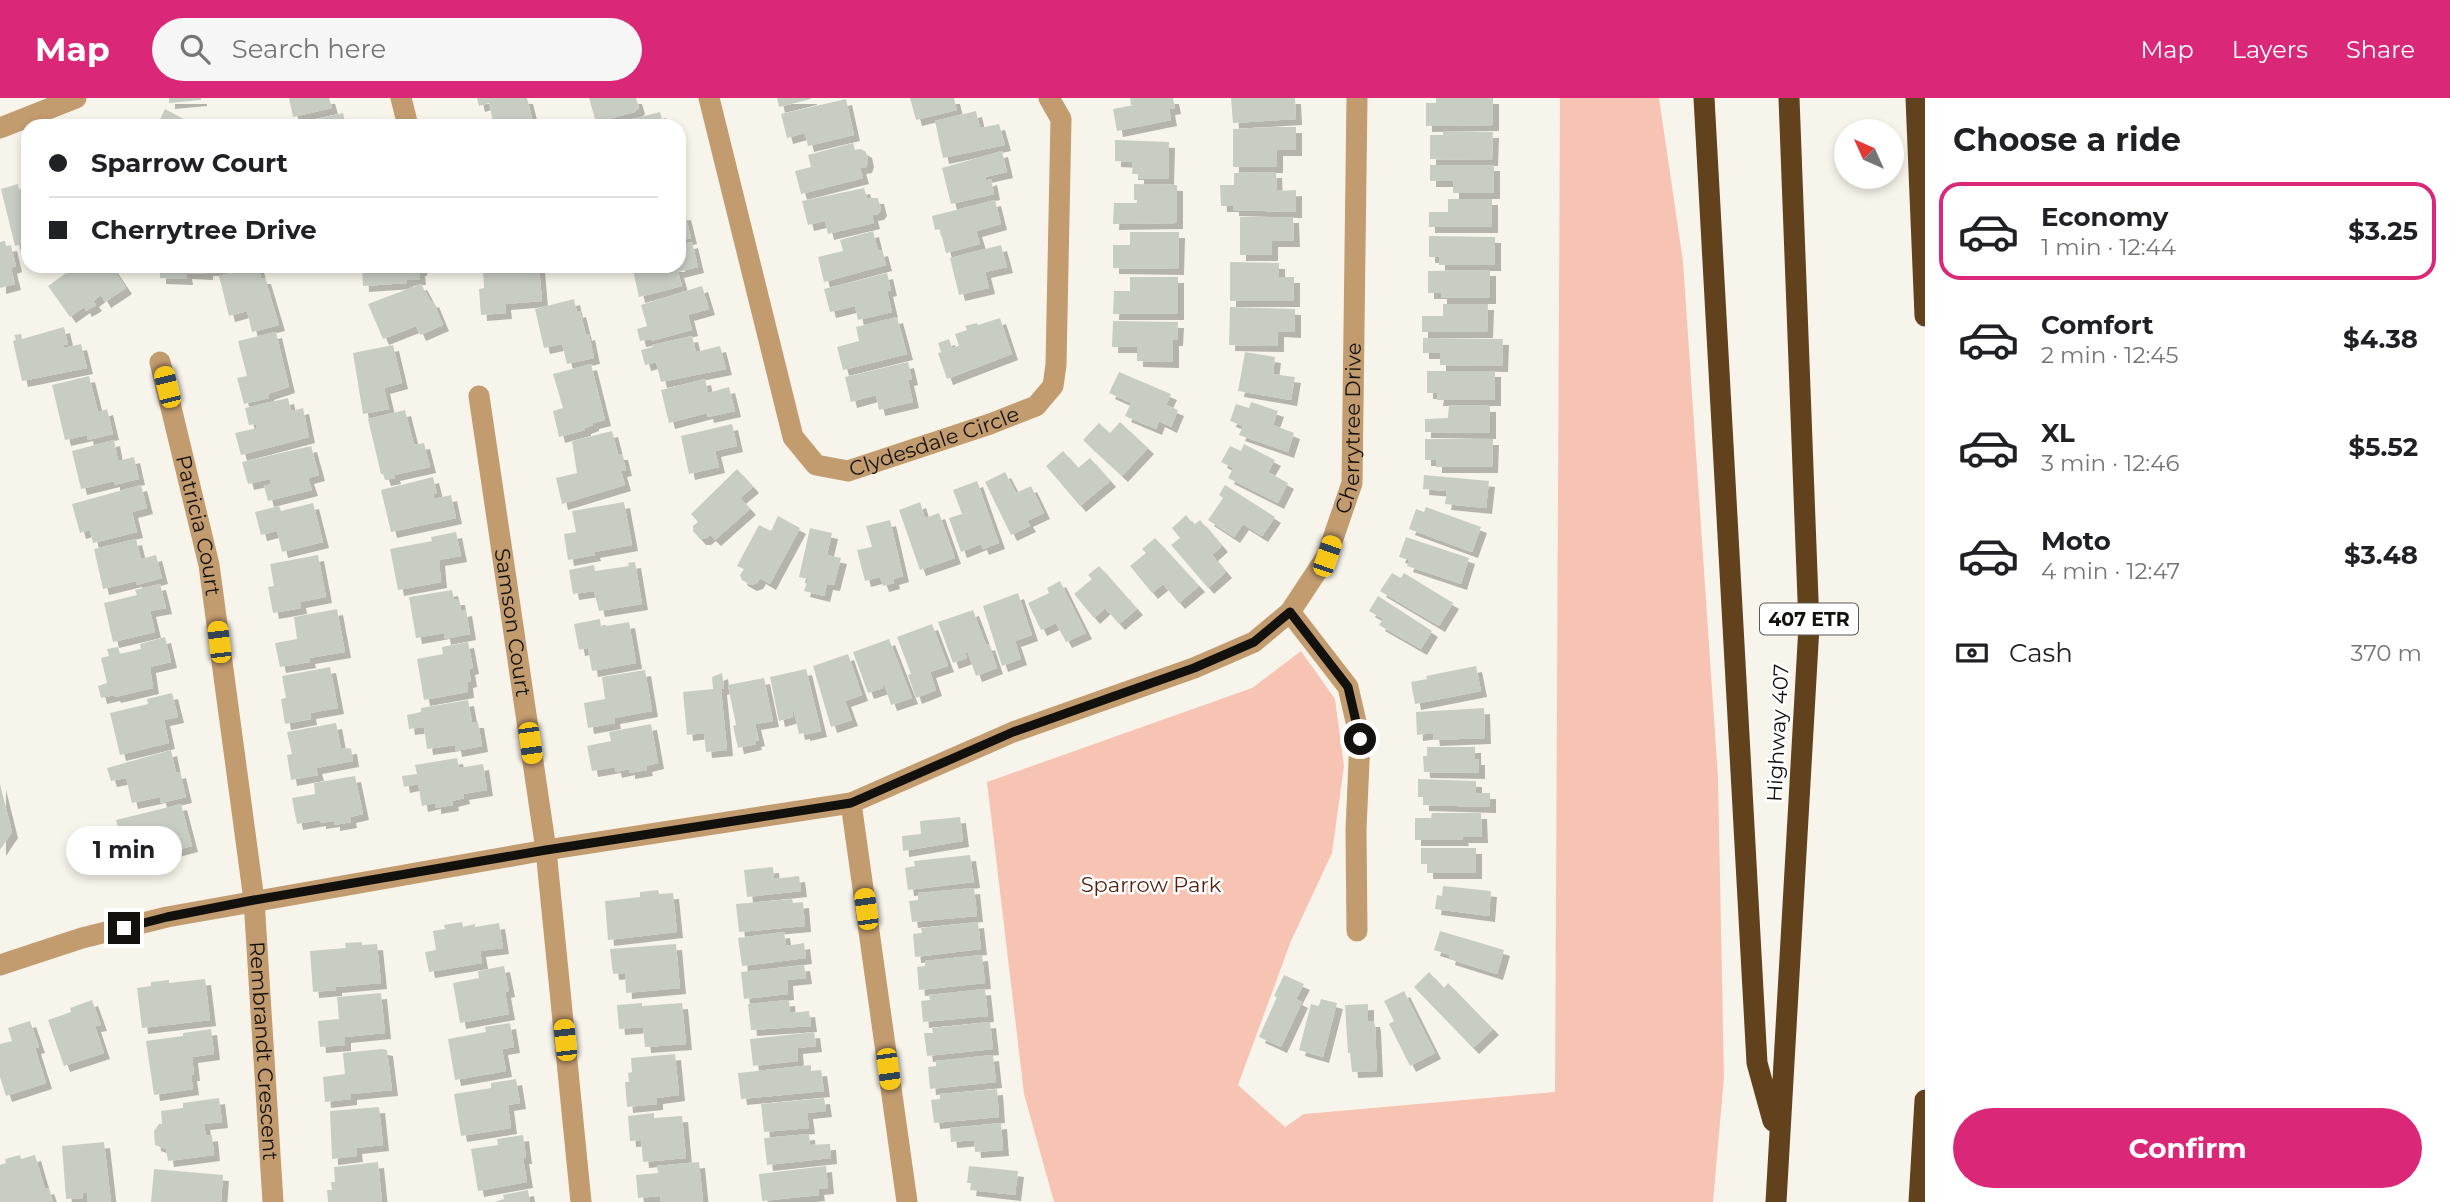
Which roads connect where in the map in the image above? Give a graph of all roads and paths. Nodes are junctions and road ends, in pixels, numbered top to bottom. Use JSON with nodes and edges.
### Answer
{"nodes":[{"id":1,"x":76,"y":98,"type":"edge"},
{"id":2,"x":401,"y":98,"type":"edge"},
{"id":3,"x":709,"y":98,"type":"edge"},
{"id":4,"x":1049,"y":98,"type":"edge"},
{"id":5,"x":1357,"y":98,"type":"edge"},
{"id":6,"x":1704,"y":98,"type":"edge"},
{"id":7,"x":1788,"y":98,"type":"edge"},
{"id":8,"x":1916,"y":98,"type":"edge"},
{"id":9,"x":23,"y":119,"type":"edge"},
{"id":10,"x":406,"y":119,"type":"edge"},
{"id":11,"x":21,"y":120,"type":"edge"},
{"id":12,"x":0,"y":128,"type":"edge"},
{"id":13,"x":1925,"y":316,"type":"edge"},
{"id":14,"x":160,"y":362,"type":"dead end"},
{"id":15,"x":479,"y":396,"type":"dead end"},
{"id":16,"x":1290,"y":612,"type":"junction"},
{"id":17,"x":851,"y":803,"type":"junction"},
{"id":18,"x":546,"y":850,"type":"junction"},
{"id":19,"x":254,"y":900,"type":"junction"},
{"id":20,"x":1357,"y":931,"type":"dead end"},
{"id":21,"x":0,"y":965,"type":"edge"},
{"id":22,"x":1925,"y":1100,"type":"edge"},
{"id":23,"x":1778,"y":1139,"type":"junction"},
{"id":24,"x":273,"y":1202,"type":"edge"},
{"id":25,"x":581,"y":1202,"type":"edge"},
{"id":26,"x":906,"y":1202,"type":"edge"},
{"id":27,"x":1776,"y":1202,"type":"edge"},
{"id":28,"x":1919,"y":1202,"type":"edge"}],
"edges":[{"from":1,"to":9,"type":"street"},
{"from":2,"to":10,"type":"street"},
{"from":3,"to":4,"type":"street","name":"Clydesdale Circle"},
{"from":5,"to":16,"type":"street","name":"Cherrytree Drive"},
{"from":6,"to":23,"type":"highway"},
{"from":7,"to":23,"type":"highway","name":"Highway 407","number":"407 ETR"},
{"from":8,"to":13,"type":"highway"},
{"from":11,"to":12,"type":"street"},
{"from":14,"to":19,"type":"street","name":"Patricia Court"},
{"from":15,"to":18,"type":"street","name":"Samson Court"},
{"from":16,"to":17,"type":"street","name":"Cherrytree Drive"},
{"from":16,"to":20,"type":"street"},
{"from":17,"to":18,"type":"street","name":"Cherrytree Drive"},
{"from":17,"to":26,"type":"street"},
{"from":18,"to":19,"type":"street","name":"Cherrytree Drive"},
{"from":18,"to":25,"type":"street","name":"Samson Court"},
{"from":19,"to":21,"type":"street","name":"Cherrytree Drive"},
{"from":19,"to":24,"type":"street","name":"Rembrandt Crescent"},
{"from":22,"to":28,"type":"highway"},
{"from":23,"to":27,"type":"highway","name":"Highway 407","number":"407 ETR"}]}
